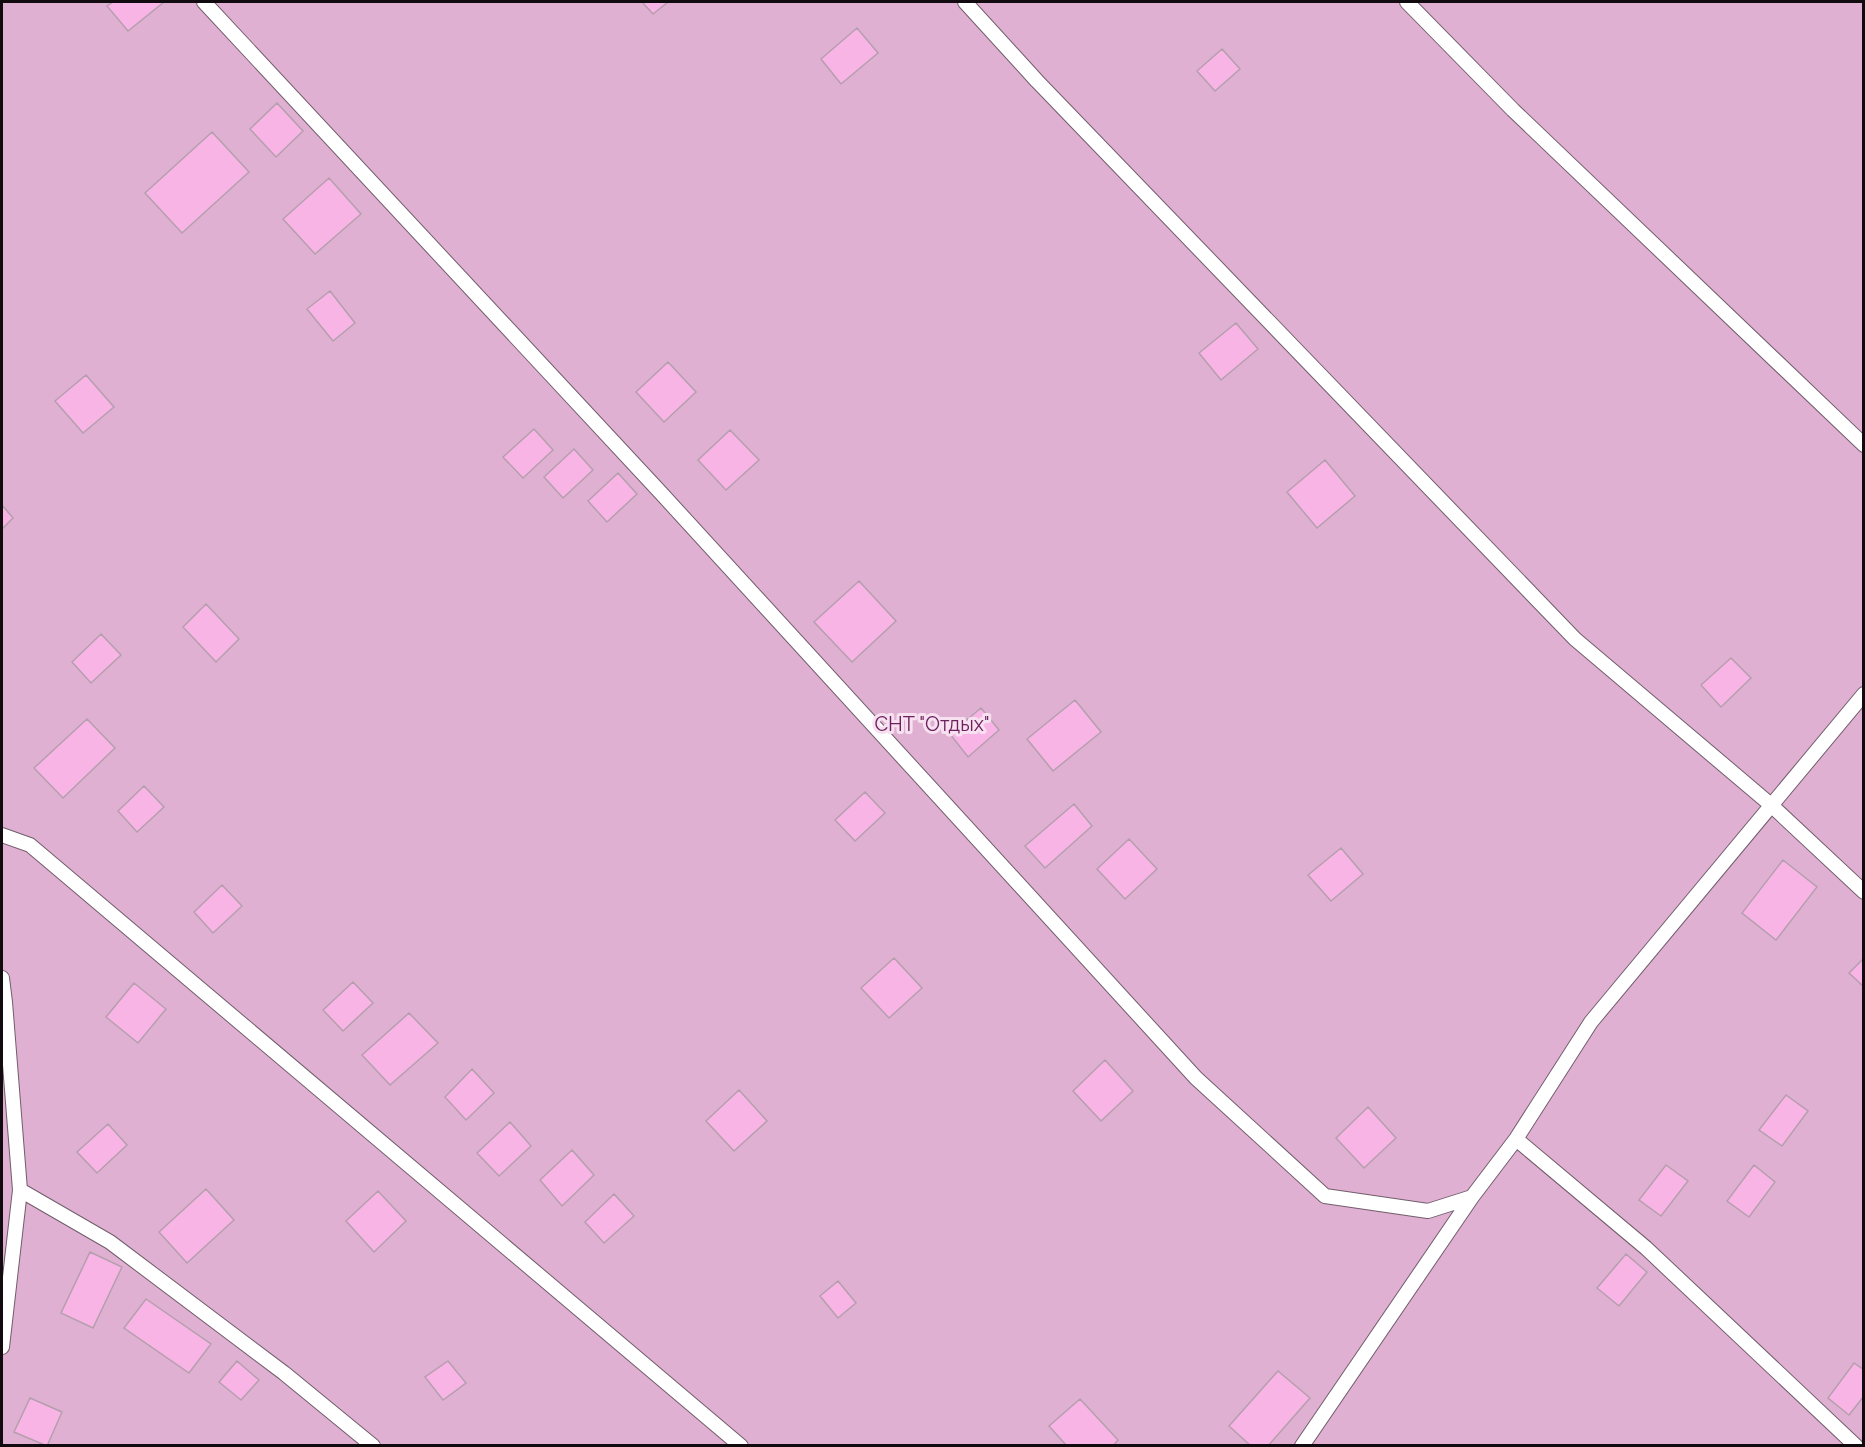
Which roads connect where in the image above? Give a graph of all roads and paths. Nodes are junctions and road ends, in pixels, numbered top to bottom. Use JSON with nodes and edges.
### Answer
{"nodes":[{"id":1,"x":204,"y":2,"type":"edge"},
{"id":2,"x":964,"y":2,"type":"edge"},
{"id":3,"x":1407,"y":2,"type":"edge"},
{"id":4,"x":1863,"y":445,"type":"edge"},
{"id":5,"x":1863,"y":694,"type":"edge"},
{"id":6,"x":1771,"y":805,"type":"junction"},
{"id":7,"x":2,"y":835,"type":"edge"},
{"id":8,"x":1863,"y":892,"type":"edge"},
{"id":9,"x":2,"y":978,"type":"edge"},
{"id":10,"x":1516,"y":1139,"type":"junction"},
{"id":11,"x":20,"y":1190,"type":"junction"},
{"id":12,"x":1472,"y":1197,"type":"junction"},
{"id":13,"x":2,"y":1347,"type":"edge"},
{"id":14,"x":373,"y":1446,"type":"edge"},
{"id":15,"x":741,"y":1446,"type":"edge"},
{"id":16,"x":1302,"y":1446,"type":"edge"},
{"id":17,"x":1856,"y":1446,"type":"edge"}],
"edges":[{"from":1,"to":12,"type":"lane"},
{"from":2,"to":6,"type":"lane"},
{"from":3,"to":4,"type":"lane"},
{"from":5,"to":6,"type":"lane"},
{"from":6,"to":8,"type":"lane"},
{"from":6,"to":10,"type":"lane"},
{"from":7,"to":15,"type":"lane"},
{"from":9,"to":11,"type":"lane"},
{"from":10,"to":12,"type":"lane"},
{"from":10,"to":17,"type":"lane"},
{"from":11,"to":13,"type":"lane"},
{"from":11,"to":14,"type":"lane"},
{"from":12,"to":16,"type":"lane"}]}
